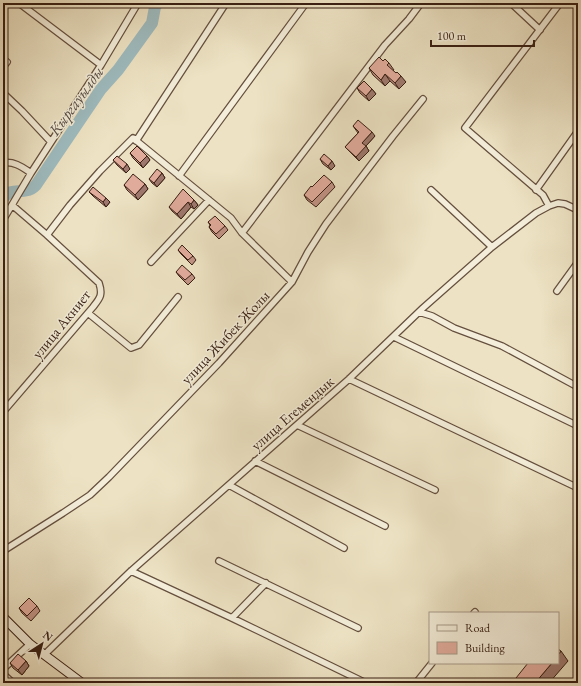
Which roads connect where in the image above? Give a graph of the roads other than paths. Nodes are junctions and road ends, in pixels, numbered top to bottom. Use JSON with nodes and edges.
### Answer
{"nodes":[{"id":1,"x":19,"y":3,"type":"edge"},
{"id":2,"x":138,"y":3,"type":"edge"},
{"id":3,"x":226,"y":3,"type":"edge"},
{"id":4,"x":306,"y":3,"type":"edge"},
{"id":5,"x":421,"y":3,"type":"edge"},
{"id":6,"x":511,"y":3,"type":"edge"},
{"id":7,"x":560,"y":3,"type":"edge"},
{"id":8,"x":540,"y":30,"type":"junction"},
{"id":9,"x":7,"y":62,"type":"dead end"},
{"id":10,"x":101,"y":65,"type":"junction"},
{"id":11,"x":3,"y":68,"type":"edge"},
{"id":12,"x":3,"y":93,"type":"edge"},
{"id":13,"x":423,"y":99,"type":"dead end"},
{"id":14,"x":578,"y":131,"type":"edge"},
{"id":15,"x":136,"y":141,"type":"junction"},
{"id":16,"x":51,"y":142,"type":"junction"},
{"id":17,"x":3,"y":163,"type":"edge"},
{"id":18,"x":31,"y":172,"type":"junction"},
{"id":19,"x":179,"y":176,"type":"junction"},
{"id":20,"x":431,"y":190,"type":"dead end"},
{"id":21,"x":536,"y":190,"type":"junction"},
{"id":22,"x":209,"y":200,"type":"junction"},
{"id":23,"x":12,"y":205,"type":"junction"},
{"id":24,"x":549,"y":206,"type":"junction"},
{"id":25,"x":578,"y":210,"type":"edge"},
{"id":26,"x":3,"y":220,"type":"edge"},
{"id":27,"x":242,"y":233,"type":"junction"},
{"id":28,"x":47,"y":235,"type":"junction"},
{"id":29,"x":492,"y":247,"type":"junction"},
{"id":30,"x":151,"y":262,"type":"dead end"},
{"id":31,"x":578,"y":262,"type":"edge"},
{"id":32,"x":292,"y":282,"type":"junction"},
{"id":33,"x":557,"y":290,"type":"dead end"},
{"id":34,"x":178,"y":296,"type":"dead end"},
{"id":35,"x":419,"y":312,"type":"junction"},
{"id":36,"x":88,"y":313,"type":"junction"},
{"id":37,"x":394,"y":337,"type":"junction"},
{"id":38,"x":349,"y":379,"type":"junction"},
{"id":39,"x":578,"y":387,"type":"edge"},
{"id":40,"x":3,"y":412,"type":"edge"},
{"id":41,"x":297,"y":425,"type":"junction"},
{"id":42,"x":578,"y":426,"type":"edge"},
{"id":43,"x":255,"y":461,"type":"junction"},
{"id":44,"x":229,"y":485,"type":"junction"},
{"id":45,"x":578,"y":488,"type":"edge"},
{"id":46,"x":435,"y":490,"type":"dead end"},
{"id":47,"x":386,"y":526,"type":"dead end"},
{"id":48,"x":344,"y":548,"type":"dead end"},
{"id":49,"x":3,"y":551,"type":"edge"},
{"id":50,"x":219,"y":561,"type":"dead end"},
{"id":51,"x":131,"y":571,"type":"junction"},
{"id":52,"x":266,"y":583,"type":"junction"},
{"id":53,"x":3,"y":617,"type":"edge"},
{"id":54,"x":232,"y":618,"type":"junction"},
{"id":55,"x":358,"y":628,"type":"dead end"},
{"id":56,"x":30,"y":644,"type":"junction"},
{"id":57,"x":44,"y":655,"type":"junction"},
{"id":58,"x":431,"y":664,"type":"edge"},
{"id":59,"x":3,"y":669,"type":"edge"},
{"id":60,"x":3,"y":674,"type":"edge"},
{"id":61,"x":13,"y":683,"type":"edge"},
{"id":62,"x":82,"y":683,"type":"edge"},
{"id":63,"x":366,"y":683,"type":"edge"},
{"id":64,"x":416,"y":683,"type":"edge"}],
"edges":[{"from":1,"to":10,"type":"street"},
{"from":2,"to":10,"type":"street"},
{"from":3,"to":15,"type":"street"},
{"from":4,"to":19,"type":"street"},
{"from":5,"to":27,"type":"street"},
{"from":6,"to":8,"type":"street"},
{"from":7,"to":8,"type":"street"},
{"from":8,"to":21,"type":"street"},
{"from":9,"to":11,"type":"street"},
{"from":10,"to":16,"type":"street"},
{"from":12,"to":16,"type":"street"},
{"from":13,"to":32,"type":"street","name":"улица Жибек Жолы"},
{"from":14,"to":21,"type":"street"},
{"from":15,"to":19,"type":"street"},
{"from":15,"to":28,"type":"street"},
{"from":16,"to":18,"type":"street"},
{"from":17,"to":18,"type":"street"},
{"from":18,"to":23,"type":"street"},
{"from":19,"to":22,"type":"street"},
{"from":20,"to":29,"type":"street"},
{"from":21,"to":24,"type":"street"},
{"from":22,"to":27,"type":"street"},
{"from":22,"to":30,"type":"street"},
{"from":23,"to":26,"type":"street"},
{"from":23,"to":28,"type":"street","name":"улица Акниет"},
{"from":24,"to":25,"type":"street","name":"улица Егемендык"},
{"from":24,"to":29,"type":"street","name":"улица Егемендык"},
{"from":27,"to":32,"type":"street"},
{"from":28,"to":36,"type":"street","name":"улица Акниет"},
{"from":29,"to":35,"type":"street","name":"улица Егемендык"},
{"from":31,"to":33,"type":"street"},
{"from":32,"to":49,"type":"street","name":"улица Жибек Жолы"},
{"from":34,"to":36,"type":"street"},
{"from":35,"to":37,"type":"street","name":"улица Егемендык"},
{"from":35,"to":39,"type":"street"},
{"from":36,"to":40,"type":"street","name":"улица Акниет"},
{"from":37,"to":38,"type":"street","name":"улица Егемендык"},
{"from":37,"to":42,"type":"street"},
{"from":38,"to":41,"type":"street","name":"улица Егемендык"},
{"from":38,"to":45,"type":"street"},
{"from":41,"to":43,"type":"street","name":"улица Егемендык"},
{"from":41,"to":46,"type":"street"},
{"from":43,"to":44,"type":"street","name":"улица Егемендык"},
{"from":43,"to":47,"type":"street"},
{"from":44,"to":48,"type":"street"},
{"from":44,"to":51,"type":"street","name":"улица Егемендык"},
{"from":50,"to":52,"type":"street"},
{"from":51,"to":54,"type":"street"},
{"from":51,"to":57,"type":"street","name":"улица Егемендык"},
{"from":52,"to":54,"type":"street"},
{"from":52,"to":55,"type":"street"},
{"from":53,"to":56,"type":"main road"},
{"from":54,"to":63,"type":"street"},
{"from":56,"to":57,"type":"main road"},
{"from":56,"to":59,"type":"street"},
{"from":57,"to":62,"type":"main road"},
{"from":58,"to":64,"type":"street"},
{"from":60,"to":61,"type":"street"}]}
